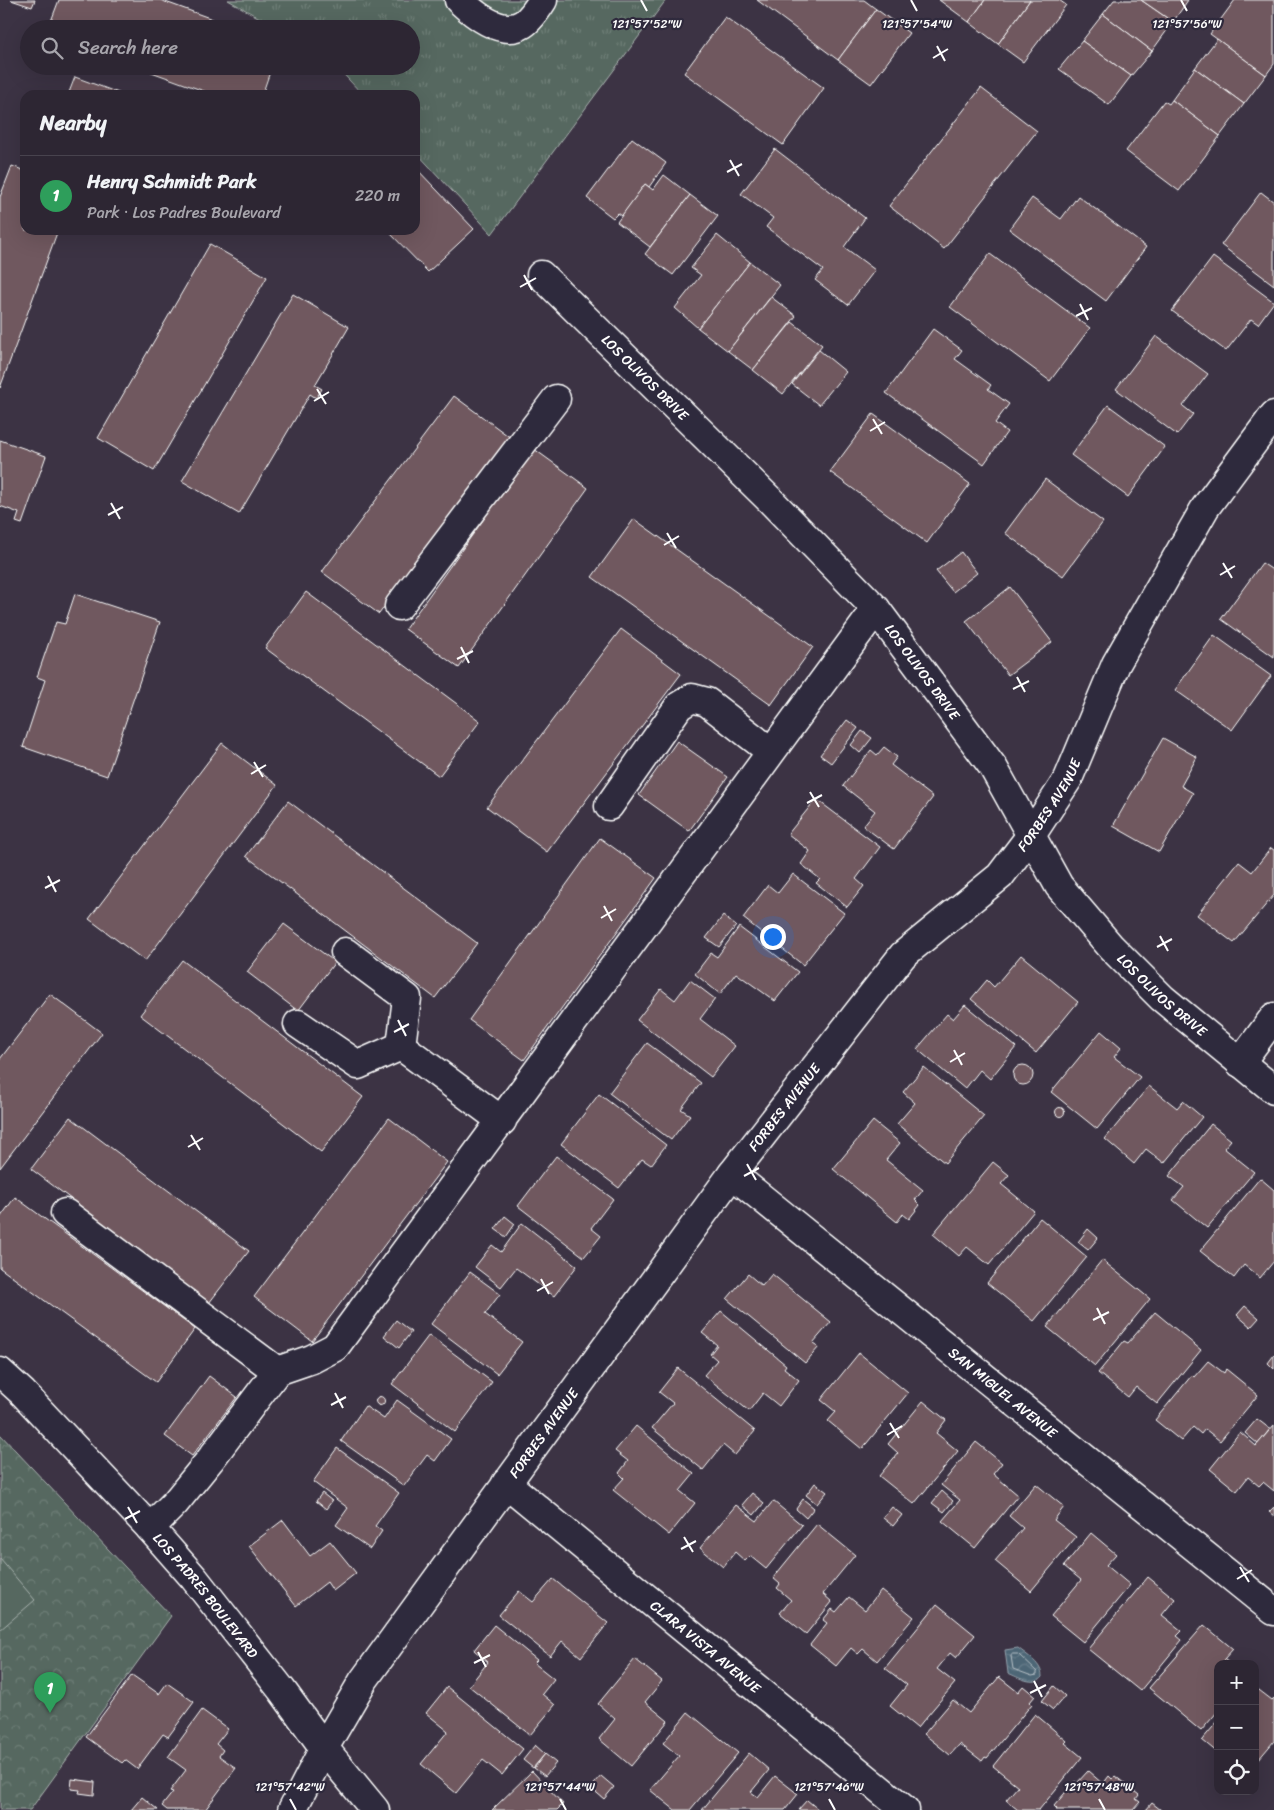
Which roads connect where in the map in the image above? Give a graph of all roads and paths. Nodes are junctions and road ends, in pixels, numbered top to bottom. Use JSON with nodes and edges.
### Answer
{"nodes":[{"id":1,"x":459,"y":0,"type":"edge"},
{"id":2,"x":543,"y":0,"type":"edge"},
{"id":3,"x":541,"y":275,"type":"dead end"},
{"id":4,"x":556,"y":399,"type":"dead end"},
{"id":5,"x":1274,"y":414,"type":"edge"},
{"id":6,"x":399,"y":606,"type":"dead end"},
{"id":7,"x":876,"y":609,"type":"junction"},
{"id":8,"x":770,"y":751,"type":"junction"},
{"id":9,"x":609,"y":806,"type":"dead end"},
{"id":10,"x":1032,"y":834,"type":"junction"},
{"id":11,"x":345,"y":952,"type":"dead end"},
{"id":12,"x":1274,"y":1017,"type":"edge"},
{"id":13,"x":298,"y":1024,"type":"dead end"},
{"id":14,"x":401,"y":1046,"type":"junction"},
{"id":15,"x":1240,"y":1063,"type":"junction"},
{"id":16,"x":1274,"y":1090,"type":"edge"},
{"id":17,"x":502,"y":1120,"type":"junction"},
{"id":18,"x":732,"y":1174,"type":"junction"},
{"id":19,"x":65,"y":1214,"type":"dead end"},
{"id":20,"x":0,"y":1372,"type":"edge"},
{"id":21,"x":277,"y":1372,"type":"junction"},
{"id":22,"x":506,"y":1483,"type":"junction"},
{"id":23,"x":150,"y":1528,"type":"junction"},
{"id":24,"x":1274,"y":1611,"type":"edge"},
{"id":25,"x":324,"y":1748,"type":"junction"},
{"id":26,"x":292,"y":1810,"type":"edge"},
{"id":27,"x":375,"y":1810,"type":"edge"},
{"id":28,"x":905,"y":1810,"type":"edge"}],
"edges":[{"from":1,"to":2,"type":"street"},
{"from":3,"to":7,"type":"street","name":"LOS OLIVOS DRIVE"},
{"from":4,"to":6,"type":"street"},
{"from":5,"to":10,"type":"street","name":"FORBES AVENUE"},
{"from":7,"to":8,"type":"street"},
{"from":7,"to":10,"type":"street","name":"LOS OLIVOS DRIVE"},
{"from":8,"to":9,"type":"street"},
{"from":8,"to":17,"type":"street"},
{"from":10,"to":15,"type":"street","name":"LOS OLIVOS DRIVE"},
{"from":10,"to":18,"type":"street","name":"FORBES AVENUE"},
{"from":11,"to":14,"type":"street"},
{"from":12,"to":15,"type":"street"},
{"from":13,"to":14,"type":"street"},
{"from":14,"to":17,"type":"street"},
{"from":15,"to":16,"type":"street","name":"LOS OLIVOS DRIVE"},
{"from":17,"to":21,"type":"street"},
{"from":18,"to":22,"type":"street","name":"FORBES AVENUE"},
{"from":18,"to":24,"type":"street","name":"SAN MIGUEL AVENUE"},
{"from":19,"to":21,"type":"street"},
{"from":20,"to":23,"type":"street","name":"LOS PADRES BOULEVARD"},
{"from":21,"to":23,"type":"street"},
{"from":22,"to":25,"type":"street","name":"FORBES AVENUE"},
{"from":22,"to":28,"type":"street","name":"CLARA VISTA AVENUE"},
{"from":23,"to":25,"type":"street","name":"LOS PADRES BOULEVARD"},
{"from":25,"to":26,"type":"street","name":"FORBES AVENUE"},
{"from":25,"to":27,"type":"street","name":"LOS PADRES BOULEVARD"}]}
